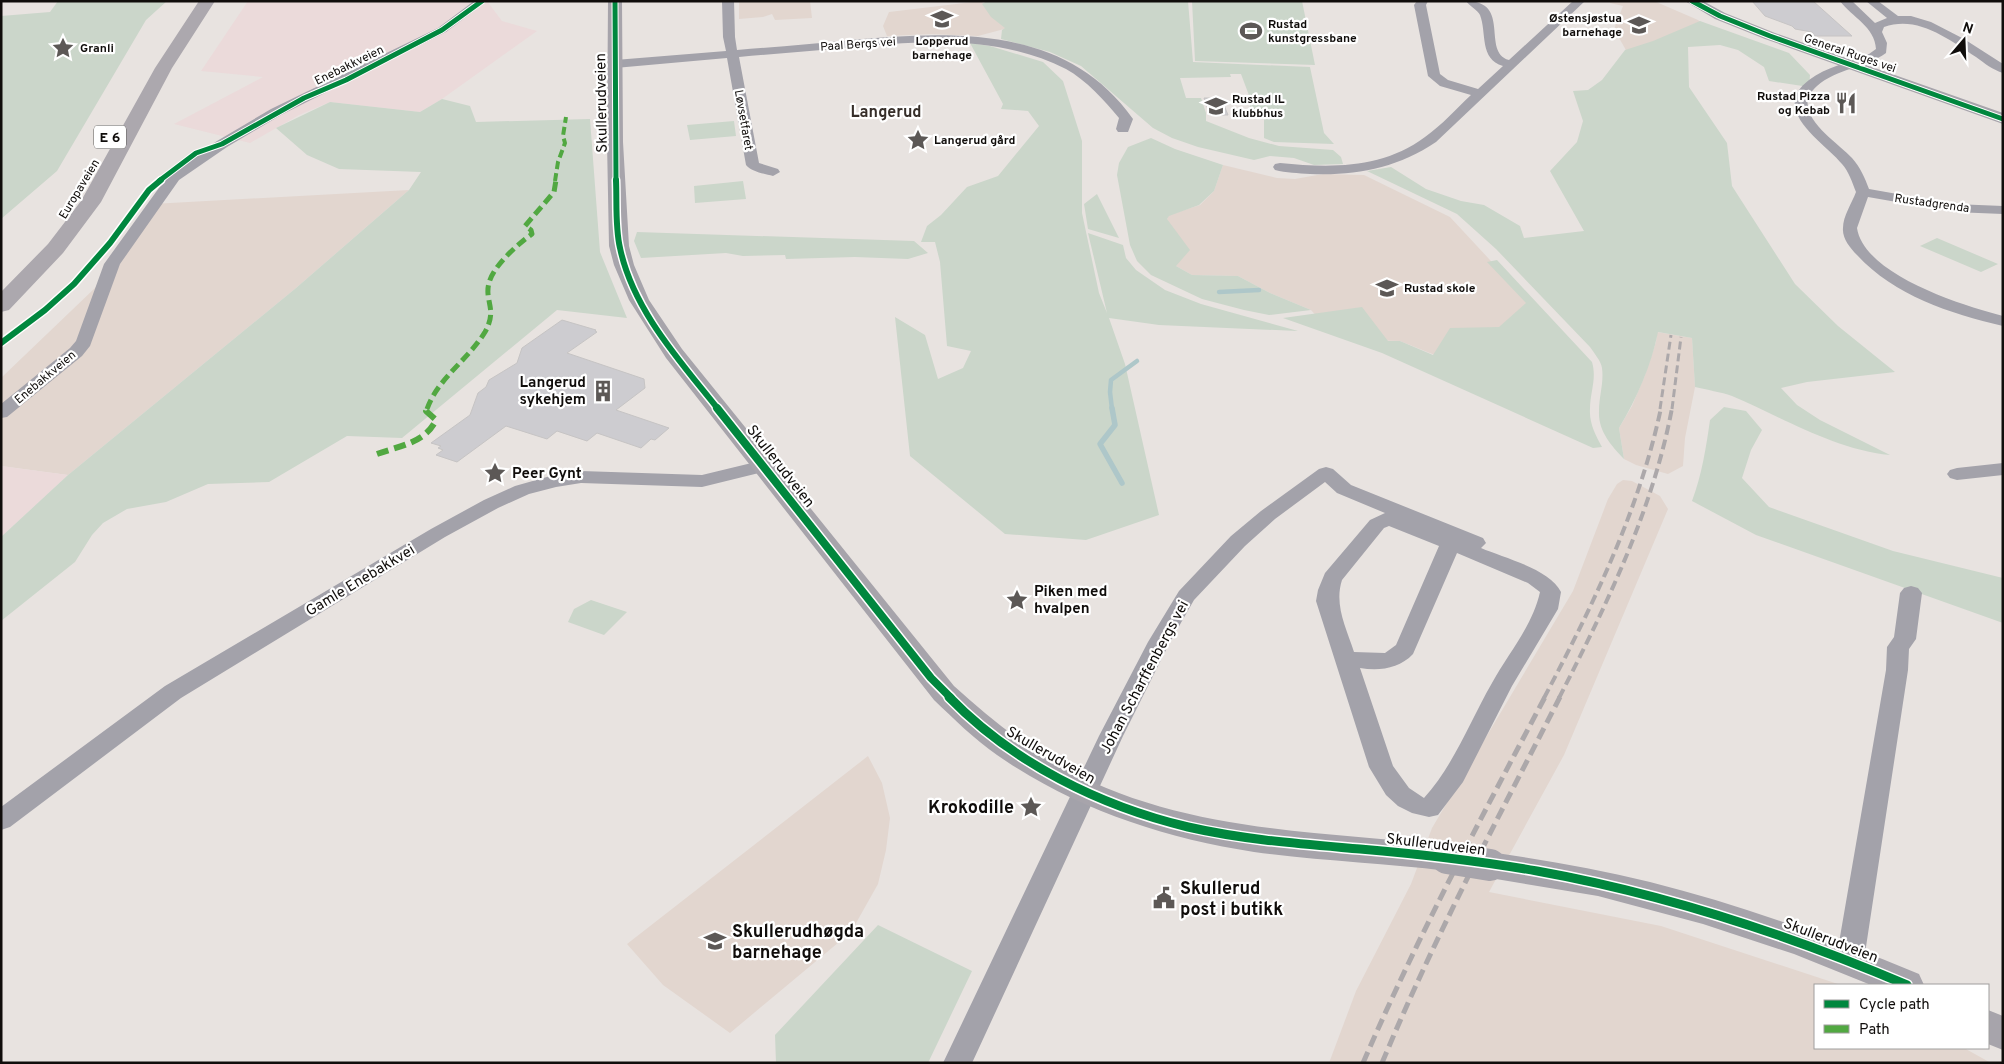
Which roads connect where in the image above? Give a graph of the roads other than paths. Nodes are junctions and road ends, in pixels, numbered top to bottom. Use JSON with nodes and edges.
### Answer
{"nodes":[{"id":1,"x":194,"y":1,"type":"edge"},
{"id":2,"x":207,"y":1,"type":"edge"},
{"id":3,"x":482,"y":1,"type":"edge"},
{"id":4,"x":615,"y":1,"type":"edge"},
{"id":5,"x":728,"y":1,"type":"edge"},
{"id":6,"x":1423,"y":1,"type":"edge"},
{"id":7,"x":1472,"y":1,"type":"edge"},
{"id":8,"x":1580,"y":1,"type":"edge"},
{"id":9,"x":1692,"y":1,"type":"edge"},
{"id":10,"x":1845,"y":1,"type":"edge"},
{"id":11,"x":1871,"y":1,"type":"edge"},
{"id":12,"x":1896,"y":20,"type":"junction"},
{"id":13,"x":1877,"y":31,"type":"junction"},
{"id":14,"x":732,"y":54,"type":"junction"},
{"id":15,"x":615,"y":64,"type":"junction"},
{"id":16,"x":1511,"y":64,"type":"junction"},
{"id":17,"x":1851,"y":65,"type":"junction"},
{"id":18,"x":2003,"y":69,"type":"edge"},
{"id":19,"x":1478,"y":93,"type":"junction"},
{"id":20,"x":2003,"y":119,"type":"edge"},
{"id":21,"x":1123,"y":129,"type":"dead end"},
{"id":22,"x":1280,"y":167,"type":"dead end"},
{"id":23,"x":773,"y":172,"type":"dead end"},
{"id":24,"x":1862,"y":192,"type":"junction"},
{"id":25,"x":2003,"y":210,"type":"edge"},
{"id":26,"x":1,"y":286,"type":"edge"},
{"id":27,"x":1,"y":305,"type":"edge"},
{"id":28,"x":2003,"y":321,"type":"edge"},
{"id":29,"x":1,"y":413,"type":"edge"},
{"id":30,"x":764,"y":466,"type":"junction"},
{"id":31,"x":2003,"y":469,"type":"edge"},
{"id":32,"x":1957,"y":474,"type":"dead end"},
{"id":33,"x":1388,"y":513,"type":"junction"},
{"id":34,"x":1476,"y":543,"type":"dead end"},
{"id":35,"x":1450,"y":545,"type":"junction"},
{"id":36,"x":1911,"y":593,"type":"dead end"},
{"id":37,"x":1347,"y":658,"type":"junction"},
{"id":38,"x":1085,"y":792,"type":"junction"},
{"id":39,"x":1,"y":820,"type":"edge"},
{"id":40,"x":1850,"y":960,"type":"junction"},
{"id":41,"x":1905,"y":984,"type":"edge"},
{"id":42,"x":1989,"y":1027,"type":"edge"},
{"id":43,"x":2003,"y":1034,"type":"edge"},
{"id":44,"x":957,"y":1063,"type":"edge"}],
"edges":[{"from":1,"to":26,"type":"highway","name":"Europaveien","number":"E 6"},
{"from":2,"to":27,"type":"highway","name":"Europaveien","number":"E 6"},
{"from":3,"to":29,"type":"street","name":"Enebakkveien"},
{"from":4,"to":15,"type":"main road","name":"Skullerudveien"},
{"from":5,"to":14,"type":"street"},
{"from":6,"to":19,"type":"street"},
{"from":7,"to":16,"type":"street"},
{"from":8,"to":16,"type":"street"},
{"from":9,"to":17,"type":"main road","name":"General Ruges vei"},
{"from":10,"to":13,"type":"street"},
{"from":11,"to":12,"type":"street"},
{"from":12,"to":13,"type":"street"},
{"from":12,"to":18,"type":"street"},
{"from":13,"to":17,"type":"street"},
{"from":14,"to":15,"type":"street","name":"Paal Bergs vei"},
{"from":14,"to":21,"type":"street","name":"Paal Bergs vei"},
{"from":14,"to":23,"type":"street","name":"Løvsetfaret"},
{"from":15,"to":30,"type":"main road","name":"Skullerudveien"},
{"from":16,"to":19,"type":"street"},
{"from":17,"to":20,"type":"main road","name":"General Ruges vei"},
{"from":17,"to":24,"type":"street"},
{"from":19,"to":22,"type":"street"},
{"from":24,"to":25,"type":"street","name":"Rustadgrenda"},
{"from":24,"to":28,"type":"street"},
{"from":30,"to":38,"type":"main road","name":"Skullerudveien"},
{"from":30,"to":39,"type":"street","name":"Gamle Enebakkvei"},
{"from":31,"to":32,"type":"street"},
{"from":33,"to":34,"type":"street"},
{"from":33,"to":35,"type":"street"},
{"from":33,"to":37,"type":"street"},
{"from":33,"to":38,"type":"street","name":"Johan Scharffenbergs vei"},
{"from":35,"to":37,"type":"street"},
{"from":35,"to":37,"type":"street"},
{"from":36,"to":40,"type":"street","name":"Skullerudveien"},
{"from":38,"to":40,"type":"main road","name":"Skullerudveien","bridge":true},
{"from":38,"to":44,"type":"street","name":"Johan Scharffenbergs vei"},
{"from":40,"to":41,"type":"main road","name":"Skullerudveien"},
{"from":42,"to":43,"type":"main road"}]}
